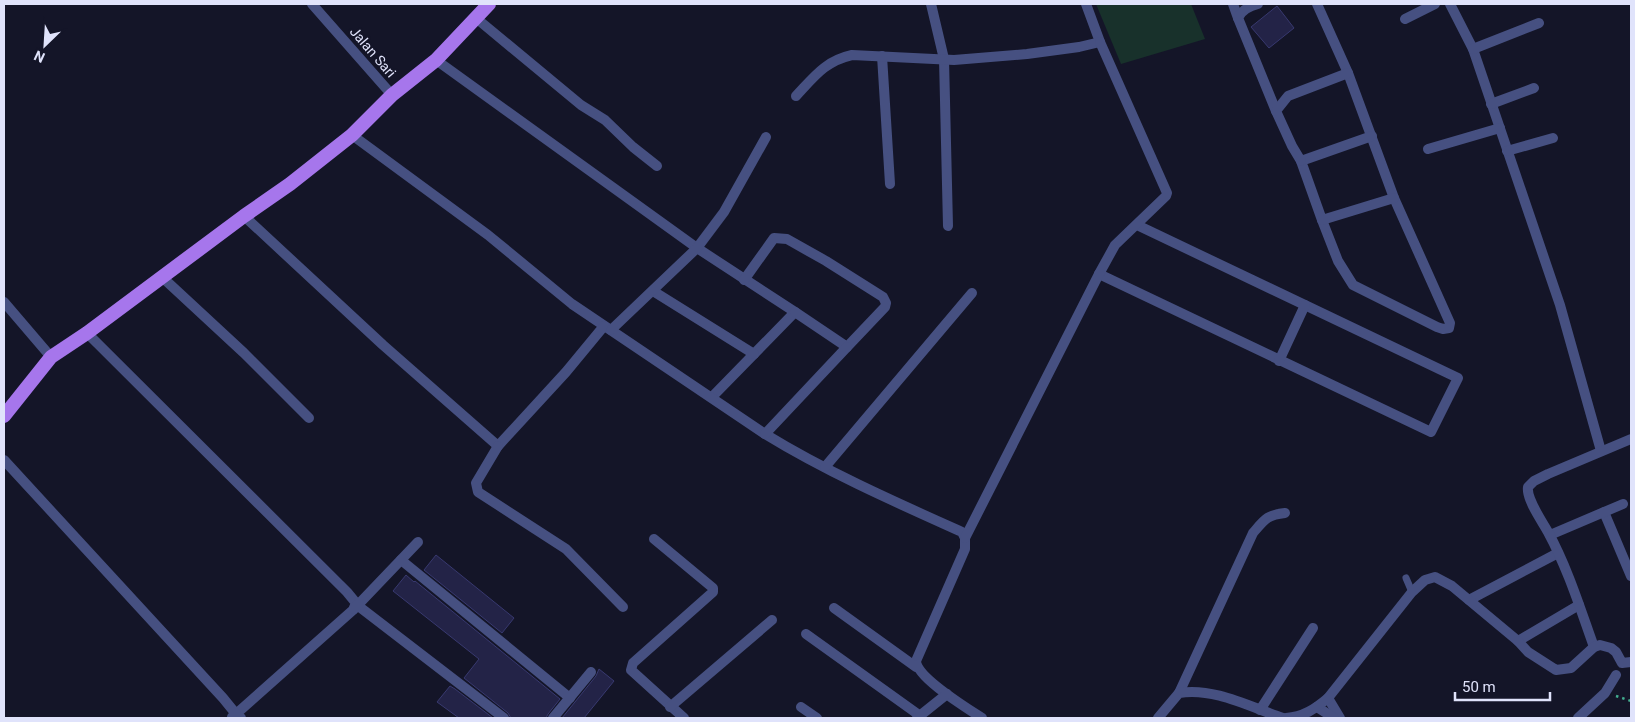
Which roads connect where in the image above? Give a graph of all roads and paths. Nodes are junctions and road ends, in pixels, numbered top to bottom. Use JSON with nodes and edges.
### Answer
{"nodes":[{"id":1,"x":312,"y":4,"type":"edge"},
{"id":2,"x":489,"y":4,"type":"edge"},
{"id":3,"x":931,"y":4,"type":"edge"},
{"id":4,"x":1086,"y":4,"type":"edge"},
{"id":5,"x":1233,"y":4,"type":"edge"},
{"id":6,"x":1258,"y":4,"type":"edge"},
{"id":7,"x":1317,"y":4,"type":"edge"},
{"id":8,"x":1435,"y":4,"type":"edge"},
{"id":9,"x":1450,"y":4,"type":"edge"},
{"id":10,"x":476,"y":18,"type":"junction"},
{"id":11,"x":1238,"y":18,"type":"junction"},
{"id":12,"x":1405,"y":19,"type":"dead end"},
{"id":13,"x":1538,"y":23,"type":"dead end"},
{"id":14,"x":1100,"y":42,"type":"junction"},
{"id":15,"x":1473,"y":49,"type":"junction"},
{"id":16,"x":882,"y":56,"type":"junction"},
{"id":17,"x":944,"y":59,"type":"junction"},
{"id":18,"x":436,"y":60,"type":"junction"},
{"id":19,"x":1348,"y":73,"type":"junction"},
{"id":20,"x":1534,"y":88,"type":"dead end"},
{"id":21,"x":392,"y":95,"type":"junction"},
{"id":22,"x":796,"y":96,"type":"dead end"},
{"id":23,"x":1491,"y":104,"type":"junction"},
{"id":24,"x":1276,"y":111,"type":"junction"},
{"id":25,"x":1500,"y":128,"type":"junction"},
{"id":26,"x":352,"y":135,"type":"junction"},
{"id":27,"x":1372,"y":136,"type":"junction"},
{"id":28,"x":766,"y":137,"type":"dead end"},
{"id":29,"x":1553,"y":138,"type":"dead end"},
{"id":30,"x":1428,"y":149,"type":"dead end"},
{"id":31,"x":1507,"y":151,"type":"junction"},
{"id":32,"x":1301,"y":161,"type":"junction"},
{"id":33,"x":657,"y":166,"type":"dead end"},
{"id":34,"x":890,"y":184,"type":"dead end"},
{"id":35,"x":1394,"y":198,"type":"junction"},
{"id":36,"x":244,"y":216,"type":"junction"},
{"id":37,"x":1322,"y":220,"type":"junction"},
{"id":38,"x":1137,"y":225,"type":"junction"},
{"id":39,"x":948,"y":226,"type":"dead end"},
{"id":40,"x":697,"y":248,"type":"junction"},
{"id":41,"x":1099,"y":274,"type":"junction"},
{"id":42,"x":162,"y":277,"type":"junction"},
{"id":43,"x":744,"y":280,"type":"junction"},
{"id":44,"x":653,"y":291,"type":"junction"},
{"id":45,"x":972,"y":293,"type":"dead end"},
{"id":46,"x":4,"y":302,"type":"edge"},
{"id":47,"x":1305,"y":305,"type":"junction"},
{"id":48,"x":795,"y":312,"type":"junction"},
{"id":49,"x":607,"y":328,"type":"junction"},
{"id":50,"x":87,"y":333,"type":"junction"},
{"id":51,"x":847,"y":347,"type":"junction"},
{"id":52,"x":754,"y":354,"type":"junction"},
{"id":53,"x":51,"y":357,"type":"junction"},
{"id":54,"x":1279,"y":361,"type":"junction"},
{"id":55,"x":712,"y":396,"type":"junction"},
{"id":56,"x":4,"y":416,"type":"edge"},
{"id":57,"x":309,"y":418,"type":"dead end"},
{"id":58,"x":765,"y":434,"type":"junction"},
{"id":59,"x":1631,"y":439,"type":"edge"},
{"id":60,"x":498,"y":446,"type":"junction"},
{"id":61,"x":1601,"y":451,"type":"junction"},
{"id":62,"x":4,"y":460,"type":"edge"},
{"id":63,"x":825,"y":467,"type":"junction"},
{"id":64,"x":1623,"y":504,"type":"dead end"},
{"id":65,"x":1604,"y":512,"type":"junction"},
{"id":66,"x":1285,"y":513,"type":"dead end"},
{"id":67,"x":1550,"y":535,"type":"junction"},
{"id":68,"x":965,"y":538,"type":"junction"},
{"id":69,"x":654,"y":539,"type":"dead end"},
{"id":70,"x":418,"y":542,"type":"dead end"},
{"id":71,"x":1558,"y":553,"type":"junction"},
{"id":72,"x":401,"y":560,"type":"junction"},
{"id":73,"x":1631,"y":576,"type":"edge"},
{"id":74,"x":1406,"y":578,"type":"dead end"},
{"id":75,"x":1412,"y":592,"type":"junction"},
{"id":76,"x":1469,"y":600,"type":"junction"},
{"id":77,"x":1579,"y":605,"type":"junction"},
{"id":78,"x":623,"y":607,"type":"dead end"},
{"id":79,"x":355,"y":608,"type":"junction"},
{"id":80,"x":834,"y":608,"type":"dead end"},
{"id":81,"x":772,"y":620,"type":"dead end"},
{"id":82,"x":1313,"y":628,"type":"dead end"},
{"id":83,"x":806,"y":634,"type":"dead end"},
{"id":84,"x":1518,"y":641,"type":"junction"},
{"id":85,"x":1594,"y":647,"type":"junction"},
{"id":86,"x":1631,"y":662,"type":"edge"},
{"id":87,"x":916,"y":667,"type":"junction"},
{"id":88,"x":591,"y":672,"type":"dead end"},
{"id":89,"x":1616,"y":675,"type":"dead end"},
{"id":90,"x":1179,"y":693,"type":"junction"},
{"id":91,"x":1605,"y":693,"type":"junction"},
{"id":92,"x":946,"y":694,"type":"junction"},
{"id":93,"x":570,"y":698,"type":"junction"},
{"id":94,"x":1328,"y":698,"type":"junction"},
{"id":95,"x":1631,"y":701,"type":"edge"},
{"id":96,"x":670,"y":707,"type":"junction"},
{"id":97,"x":801,"y":707,"type":"dead end"},
{"id":98,"x":1317,"y":707,"type":"junction"},
{"id":99,"x":1260,"y":710,"type":"junction"},
{"id":100,"x":236,"y":717,"type":"edge"},
{"id":101,"x":918,"y":717,"type":"edge"},
{"id":102,"x":504,"y":718,"type":"edge"},
{"id":103,"x":554,"y":718,"type":"edge"},
{"id":104,"x":684,"y":718,"type":"edge"},
{"id":105,"x":817,"y":718,"type":"edge"},
{"id":106,"x":982,"y":718,"type":"edge"},
{"id":107,"x":1158,"y":718,"type":"edge"},
{"id":108,"x":1284,"y":718,"type":"edge"},
{"id":109,"x":1295,"y":718,"type":"edge"},
{"id":110,"x":1334,"y":718,"type":"edge"},
{"id":111,"x":1340,"y":718,"type":"edge"},
{"id":112,"x":1578,"y":718,"type":"edge"}],
"edges":[{"from":1,"to":21,"type":"street","name":"Jalan Sari"},
{"from":2,"to":10,"type":"main road"},
{"from":3,"to":17,"type":"street"},
{"from":4,"to":14,"type":"street"},
{"from":5,"to":11,"type":"street"},
{"from":6,"to":11,"type":"street"},
{"from":7,"to":19,"type":"street"},
{"from":8,"to":12,"type":"street"},
{"from":9,"to":15,"type":"street"},
{"from":10,"to":18,"type":"main road"},
{"from":10,"to":33,"type":"street"},
{"from":11,"to":24,"type":"street"},
{"from":13,"to":15,"type":"street"},
{"from":14,"to":17,"type":"street"},
{"from":14,"to":38,"type":"street"},
{"from":15,"to":23,"type":"street"},
{"from":16,"to":17,"type":"street"},
{"from":16,"to":22,"type":"street"},
{"from":16,"to":34,"type":"street"},
{"from":17,"to":39,"type":"street"},
{"from":18,"to":21,"type":"main road"},
{"from":18,"to":40,"type":"street"},
{"from":19,"to":24,"type":"street"},
{"from":19,"to":27,"type":"street"},
{"from":20,"to":23,"type":"street"},
{"from":21,"to":26,"type":"main road"},
{"from":23,"to":25,"type":"street"},
{"from":24,"to":32,"type":"street"},
{"from":25,"to":30,"type":"street"},
{"from":25,"to":31,"type":"street"},
{"from":26,"to":36,"type":"main road"},
{"from":26,"to":49,"type":"street"},
{"from":27,"to":32,"type":"street"},
{"from":27,"to":35,"type":"street"},
{"from":28,"to":40,"type":"street"},
{"from":29,"to":31,"type":"street"},
{"from":31,"to":61,"type":"street"},
{"from":32,"to":37,"type":"street"},
{"from":35,"to":37,"type":"street"},
{"from":35,"to":37,"type":"street"},
{"from":36,"to":42,"type":"main road"},
{"from":36,"to":60,"type":"street"},
{"from":38,"to":41,"type":"street"},
{"from":38,"to":47,"type":"street"},
{"from":40,"to":43,"type":"street"},
{"from":40,"to":44,"type":"street"},
{"from":41,"to":54,"type":"street"},
{"from":41,"to":68,"type":"street"},
{"from":42,"to":50,"type":"main road"},
{"from":42,"to":57,"type":"street"},
{"from":43,"to":48,"type":"street"},
{"from":43,"to":51,"type":"street"},
{"from":44,"to":49,"type":"street"},
{"from":44,"to":52,"type":"street"},
{"from":45,"to":63,"type":"street"},
{"from":46,"to":53,"type":"street"},
{"from":47,"to":54,"type":"street"},
{"from":47,"to":54,"type":"street"},
{"from":48,"to":51,"type":"street"},
{"from":48,"to":52,"type":"street"},
{"from":49,"to":55,"type":"street"},
{"from":49,"to":60,"type":"street"},
{"from":50,"to":53,"type":"main road"},
{"from":50,"to":79,"type":"street"},
{"from":51,"to":58,"type":"street"},
{"from":52,"to":55,"type":"street"},
{"from":53,"to":56,"type":"main road"},
{"from":55,"to":58,"type":"street"},
{"from":58,"to":63,"type":"street"},
{"from":59,"to":61,"type":"street"},
{"from":60,"to":78,"type":"street"},
{"from":61,"to":67,"type":"street"},
{"from":62,"to":100,"type":"street"},
{"from":63,"to":68,"type":"street"},
{"from":64,"to":65,"type":"street"},
{"from":65,"to":67,"type":"street"},
{"from":65,"to":73,"type":"street"},
{"from":66,"to":90,"type":"street"},
{"from":67,"to":71,"type":"street"},
{"from":68,"to":87,"type":"street"},
{"from":69,"to":96,"type":"street"},
{"from":70,"to":72,"type":"street"},
{"from":71,"to":76,"type":"street"},
{"from":71,"to":77,"type":"street"},
{"from":72,"to":79,"type":"street"},
{"from":72,"to":93,"type":"street"},
{"from":74,"to":75,"type":"lane"},
{"from":75,"to":76,"type":"street"},
{"from":75,"to":94,"type":"street"},
{"from":76,"to":84,"type":"street"},
{"from":77,"to":84,"type":"street"},
{"from":77,"to":85,"type":"street"},
{"from":79,"to":100,"type":"street"},
{"from":79,"to":102,"type":"street"},
{"from":80,"to":87,"type":"street"},
{"from":81,"to":96,"type":"street"},
{"from":82,"to":99,"type":"street"},
{"from":83,"to":101,"type":"street"},
{"from":84,"to":85,"type":"street"},
{"from":85,"to":86,"type":"street"},
{"from":87,"to":92,"type":"street"},
{"from":88,"to":93,"type":"street"},
{"from":89,"to":91,"type":"street"},
{"from":90,"to":99,"type":"street"},
{"from":90,"to":107,"type":"street"},
{"from":91,"to":95,"type":"path"},
{"from":91,"to":112,"type":"street"},
{"from":92,"to":101,"type":"street"},
{"from":92,"to":106,"type":"street"},
{"from":93,"to":103,"type":"street"},
{"from":94,"to":98,"type":"street"},
{"from":94,"to":111,"type":"street"},
{"from":96,"to":104,"type":"street"},
{"from":97,"to":105,"type":"street"},
{"from":98,"to":109,"type":"street"},
{"from":98,"to":110,"type":"street"},
{"from":99,"to":108,"type":"street"},
{"from":108,"to":109,"type":"street"}]}
